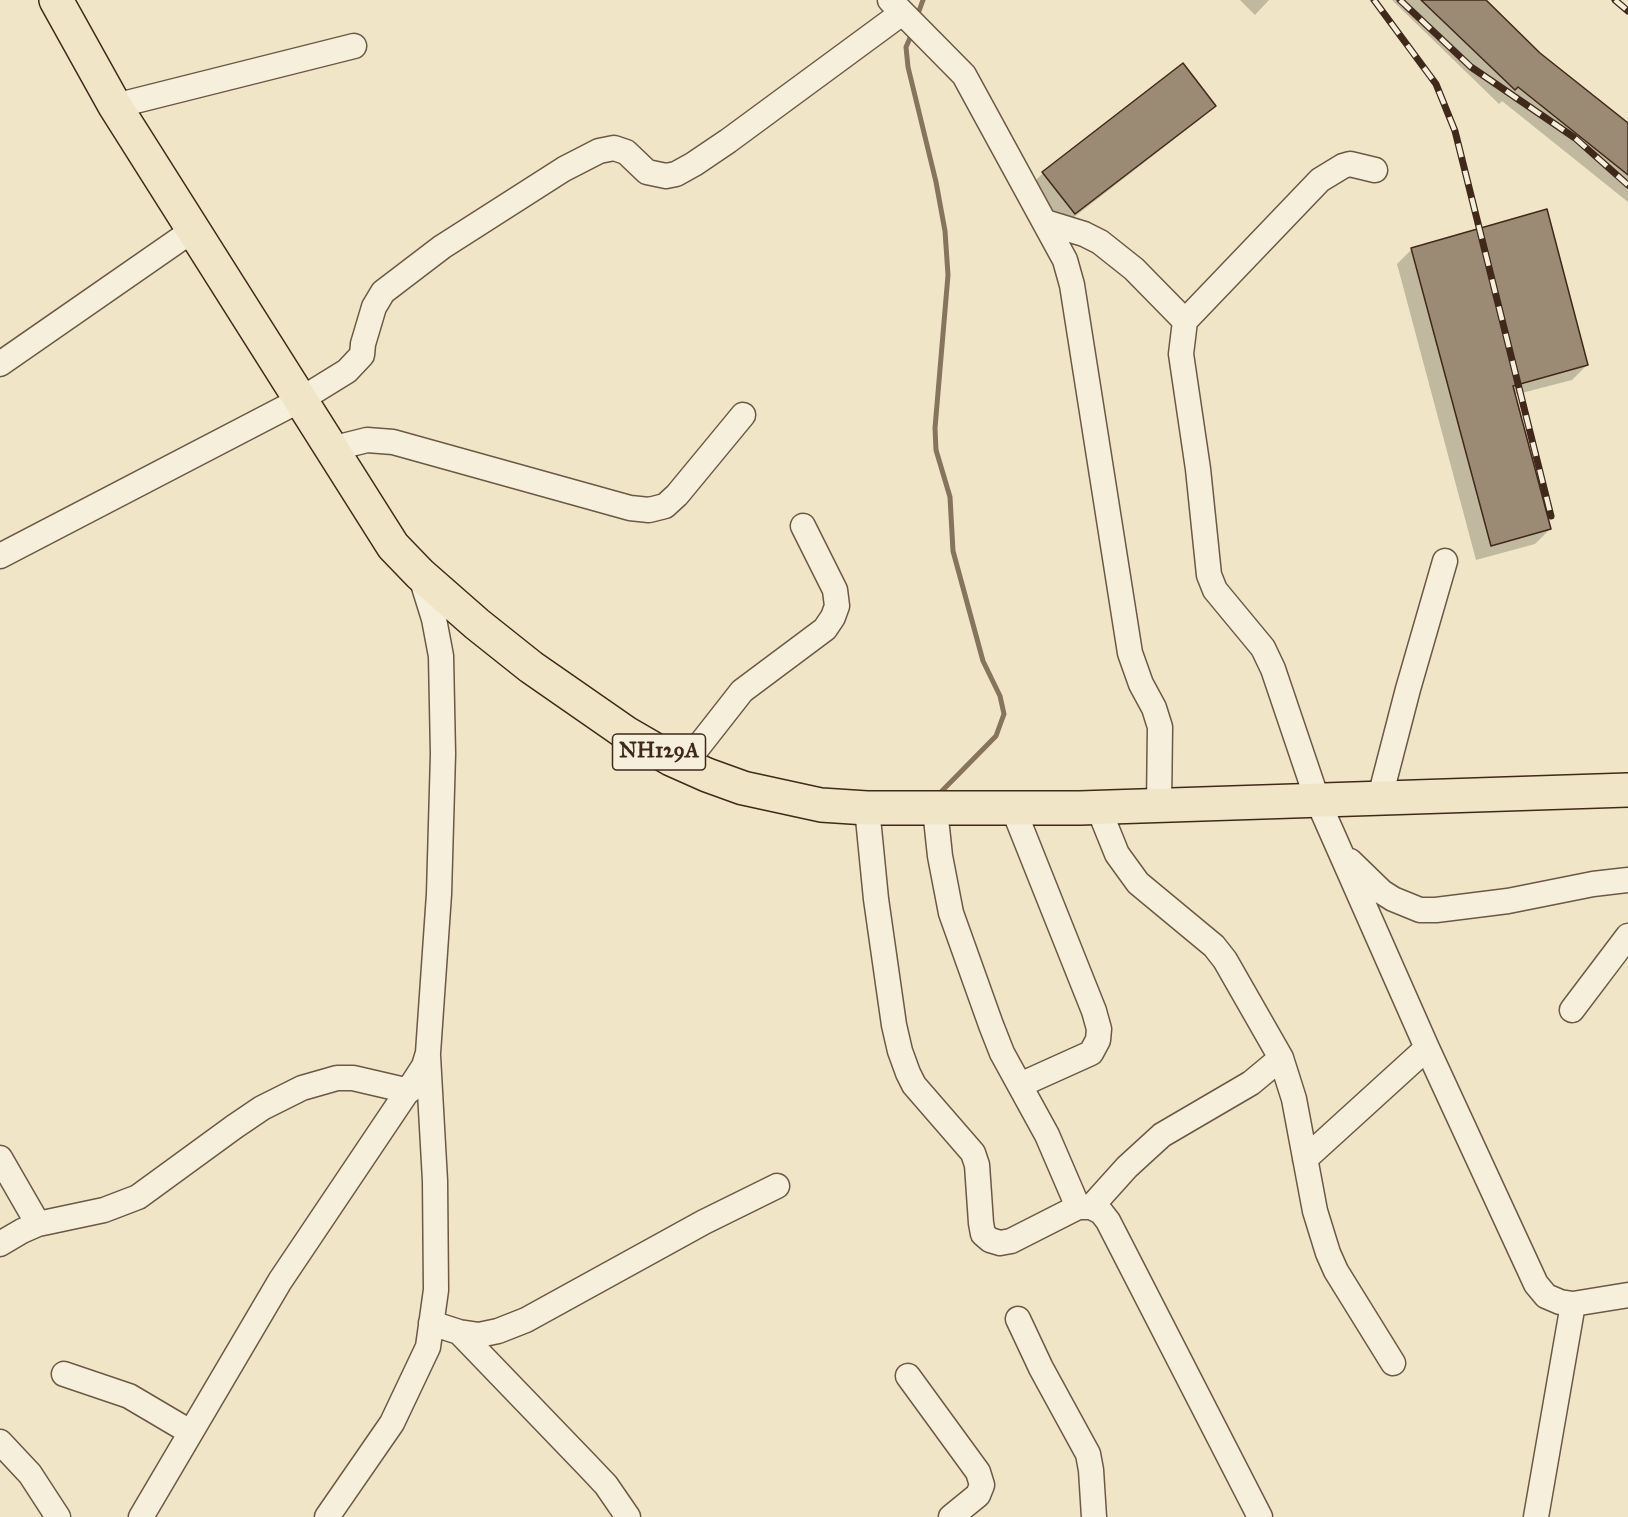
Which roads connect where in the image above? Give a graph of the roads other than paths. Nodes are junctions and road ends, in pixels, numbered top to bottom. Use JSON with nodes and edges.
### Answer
{"nodes":[{"id":1,"x":56,"y":0,"type":"edge"},
{"id":2,"x":896,"y":6,"type":"edge"},
{"id":3,"x":354,"y":46,"type":"dead end"},
{"id":4,"x":115,"y":106,"type":"junction"},
{"id":5,"x":1375,"y":170,"type":"dead end"},
{"id":6,"x":1045,"y":222,"type":"junction"},
{"id":7,"x":193,"y":230,"type":"junction"},
{"id":8,"x":1185,"y":321,"type":"junction"},
{"id":9,"x":0,"y":364,"type":"edge"},
{"id":10,"x":300,"y":400,"type":"junction"},
{"id":11,"x":743,"y":415,"type":"dead end"},
{"id":12,"x":331,"y":449,"type":"junction"},
{"id":13,"x":803,"y":526,"type":"dead end"},
{"id":14,"x":0,"y":556,"type":"edge"},
{"id":15,"x":1445,"y":561,"type":"dead end"},
{"id":16,"x":420,"y":574,"type":"junction"},
{"id":17,"x":684,"y":765,"type":"junction"},
{"id":18,"x":1628,"y":790,"type":"edge"},
{"id":19,"x":1380,"y":797,"type":"junction"},
{"id":20,"x":1317,"y":799,"type":"junction"},
{"id":21,"x":1159,"y":805,"type":"junction"},
{"id":22,"x":1098,"y":807,"type":"junction"},
{"id":23,"x":867,"y":808,"type":"junction"},
{"id":24,"x":1013,"y":808,"type":"junction"},
{"id":25,"x":935,"y":809,"type":"junction"},
{"id":26,"x":1341,"y":854,"type":"junction"},
{"id":27,"x":1628,"y":880,"type":"edge"},
{"id":28,"x":1628,"y":936,"type":"edge"},
{"id":29,"x":1572,"y":1010,"type":"dead end"},
{"id":30,"x":1427,"y":1048,"type":"junction"},
{"id":31,"x":428,"y":1053,"type":"junction"},
{"id":32,"x":1281,"y":1058,"type":"junction"},
{"id":33,"x":1020,"y":1085,"type":"junction"},
{"id":34,"x":409,"y":1091,"type":"junction"},
{"id":35,"x":0,"y":1158,"type":"edge"},
{"id":36,"x":1305,"y":1158,"type":"junction"},
{"id":37,"x":777,"y":1185,"type":"dead end"},
{"id":38,"x":1084,"y":1207,"type":"junction"},
{"id":39,"x":38,"y":1224,"type":"junction"},
{"id":40,"x":0,"y":1244,"type":"edge"},
{"id":41,"x":1628,"y":1295,"type":"edge"},
{"id":42,"x":1573,"y":1304,"type":"junction"},
{"id":43,"x":1018,"y":1319,"type":"dead end"},
{"id":44,"x":431,"y":1323,"type":"junction"},
{"id":45,"x":459,"y":1332,"type":"junction"},
{"id":46,"x":1393,"y":1362,"type":"dead end"},
{"id":47,"x":64,"y":1374,"type":"dead end"},
{"id":48,"x":908,"y":1376,"type":"dead end"},
{"id":49,"x":190,"y":1432,"type":"junction"},
{"id":50,"x":0,"y":1442,"type":"edge"},
{"id":51,"x":58,"y":1517,"type":"edge"},
{"id":52,"x":141,"y":1517,"type":"edge"},
{"id":53,"x":327,"y":1517,"type":"edge"},
{"id":54,"x":628,"y":1517,"type":"edge"},
{"id":55,"x":951,"y":1517,"type":"edge"},
{"id":56,"x":1094,"y":1517,"type":"edge"},
{"id":57,"x":1260,"y":1517,"type":"edge"},
{"id":58,"x":1536,"y":1517,"type":"edge"}],
"edges":[{"from":1,"to":4,"type":"highway","number":"NH129A"},
{"from":2,"to":6,"type":"street"},
{"from":2,"to":10,"type":"street"},
{"from":3,"to":4,"type":"street"},
{"from":4,"to":7,"type":"highway","number":"NH129A"},
{"from":5,"to":8,"type":"street"},
{"from":6,"to":8,"type":"street"},
{"from":6,"to":21,"type":"street"},
{"from":7,"to":9,"type":"street"},
{"from":7,"to":10,"type":"highway","number":"NH129A"},
{"from":8,"to":20,"type":"street"},
{"from":10,"to":12,"type":"highway","number":"NH129A"},
{"from":10,"to":14,"type":"street"},
{"from":11,"to":12,"type":"street"},
{"from":12,"to":16,"type":"highway","number":"NH129A"},
{"from":13,"to":17,"type":"street"},
{"from":15,"to":19,"type":"street"},
{"from":16,"to":17,"type":"highway","number":"NH129A"},
{"from":16,"to":31,"type":"street"},
{"from":17,"to":23,"type":"highway","number":"NH129A"},
{"from":18,"to":19,"type":"highway","number":"NH129A"},
{"from":19,"to":20,"type":"highway","number":"NH129A"},
{"from":20,"to":21,"type":"highway","number":"NH129A"},
{"from":20,"to":26,"type":"street"},
{"from":21,"to":22,"type":"highway","number":"NH129A"},
{"from":22,"to":24,"type":"highway","number":"NH129A"},
{"from":22,"to":32,"type":"street"},
{"from":23,"to":25,"type":"highway","number":"NH129A"},
{"from":23,"to":38,"type":"street"},
{"from":24,"to":25,"type":"highway","number":"NH129A"},
{"from":24,"to":33,"type":"street"},
{"from":25,"to":33,"type":"street"},
{"from":26,"to":27,"type":"street"},
{"from":26,"to":30,"type":"street"},
{"from":28,"to":29,"type":"street"},
{"from":30,"to":36,"type":"street"},
{"from":30,"to":42,"type":"street"},
{"from":31,"to":34,"type":"street"},
{"from":31,"to":44,"type":"street"},
{"from":32,"to":36,"type":"street"},
{"from":32,"to":38,"type":"street"},
{"from":33,"to":38,"type":"street"},
{"from":34,"to":39,"type":"street"},
{"from":34,"to":49,"type":"street"},
{"from":35,"to":39,"type":"street"},
{"from":36,"to":46,"type":"street"},
{"from":37,"to":45,"type":"street"},
{"from":38,"to":57,"type":"street"},
{"from":39,"to":40,"type":"street"},
{"from":41,"to":42,"type":"street"},
{"from":42,"to":58,"type":"street"},
{"from":43,"to":56,"type":"street"},
{"from":44,"to":45,"type":"street"},
{"from":44,"to":53,"type":"street"},
{"from":45,"to":54,"type":"street"},
{"from":47,"to":49,"type":"street"},
{"from":48,"to":55,"type":"street"},
{"from":49,"to":52,"type":"street"},
{"from":50,"to":51,"type":"street"}]}
